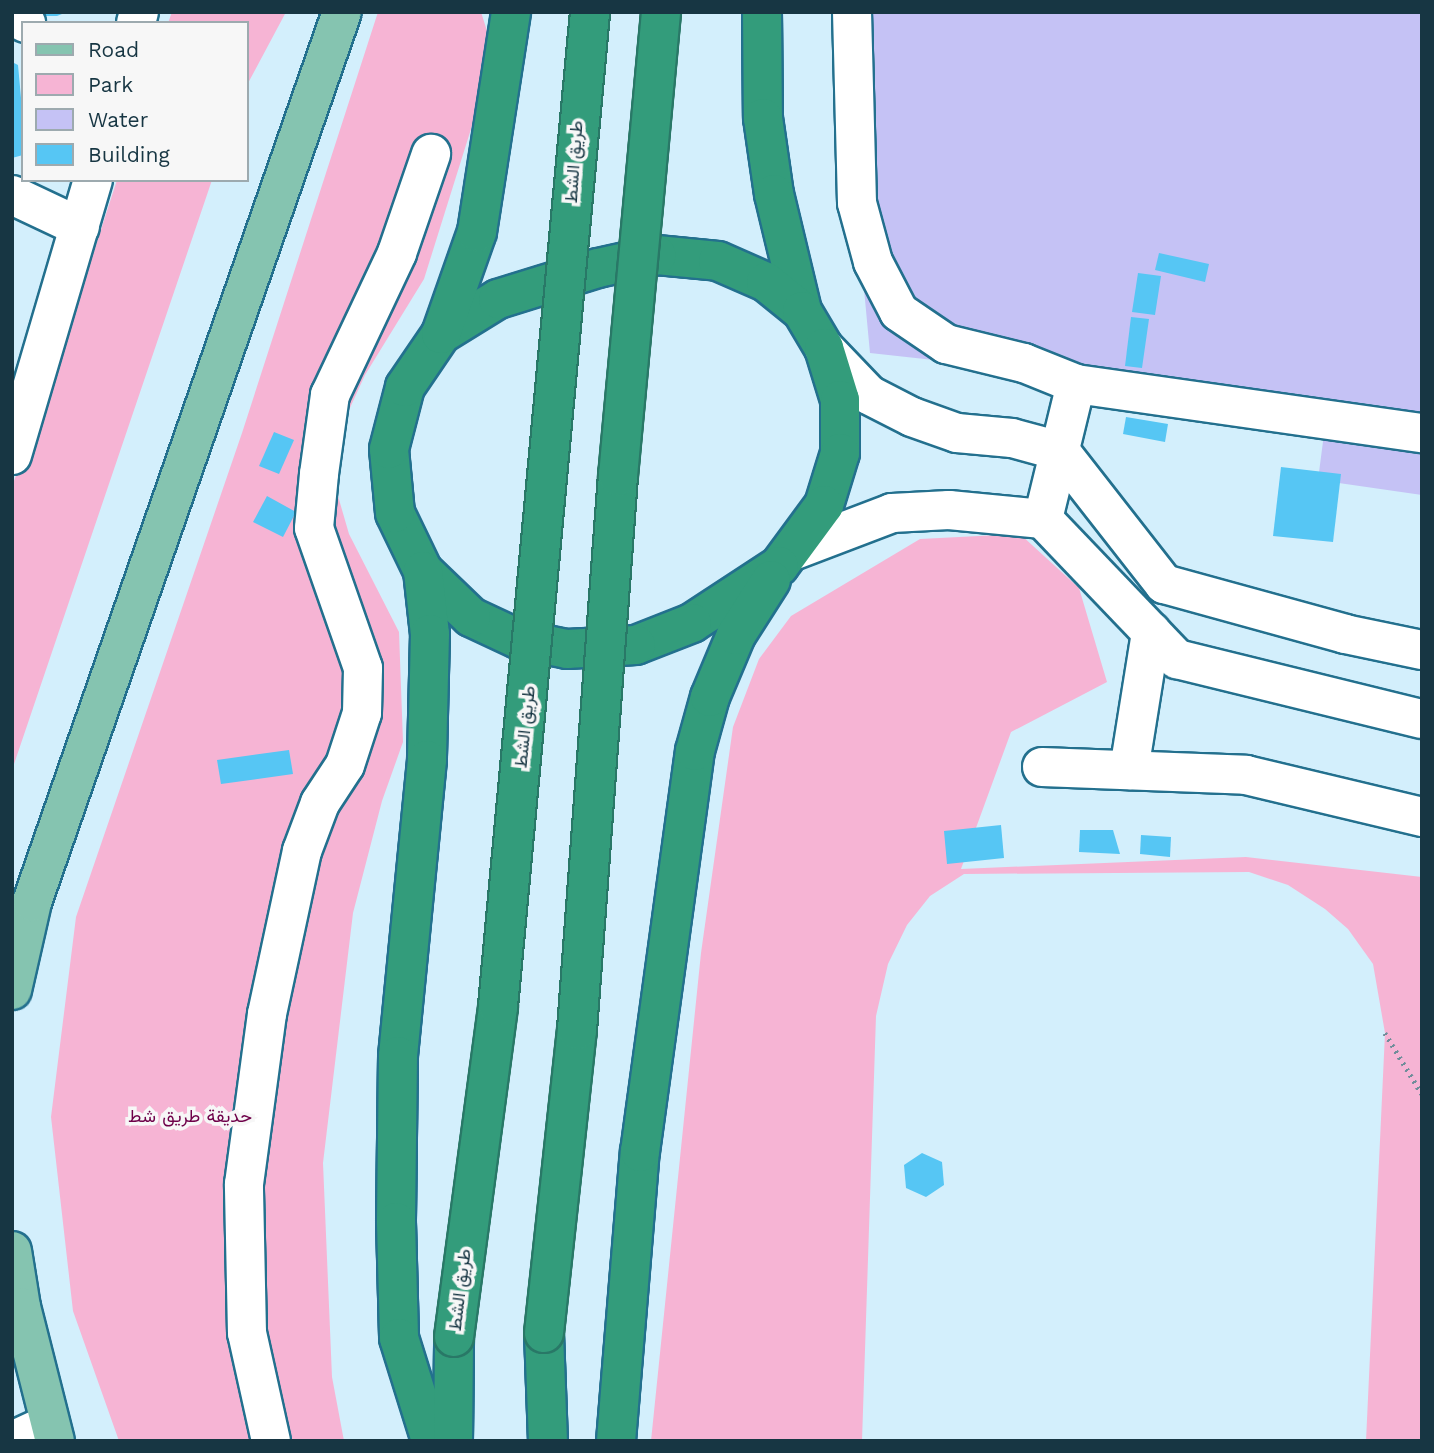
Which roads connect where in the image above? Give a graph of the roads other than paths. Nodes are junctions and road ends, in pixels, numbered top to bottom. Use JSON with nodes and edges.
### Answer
{"nodes":[{"id":1,"x":341,"y":12,"type":"edge"},
{"id":2,"x":590,"y":12,"type":"edge"},
{"id":3,"x":661,"y":12,"type":"edge"},
{"id":4,"x":762,"y":12,"type":"edge"},
{"id":5,"x":852,"y":12,"type":"edge"},
{"id":6,"x":509,"y":15,"type":"edge"},
{"id":7,"x":431,"y":154,"type":"dead end"},
{"id":8,"x":92,"y":182,"type":"edge"},
{"id":9,"x":12,"y":195,"type":"edge"},
{"id":10,"x":80,"y":227,"type":"junction"},
{"id":11,"x":802,"y":311,"type":"junction"},
{"id":12,"x":441,"y":334,"type":"junction"},
{"id":13,"x":824,"y":348,"type":"junction"},
{"id":14,"x":1076,"y":384,"type":"junction"},
{"id":15,"x":1422,"y":433,"type":"edge"},
{"id":16,"x":1060,"y":451,"type":"junction"},
{"id":17,"x":12,"y":455,"type":"edge"},
{"id":18,"x":1042,"y":519,"type":"junction"},
{"id":19,"x":787,"y":558,"type":"junction"},
{"id":20,"x":423,"y":571,"type":"junction"},
{"id":21,"x":1151,"y":632,"type":"junction"},
{"id":22,"x":1422,"y":650,"type":"edge"},
{"id":23,"x":1422,"y":719,"type":"edge"},
{"id":24,"x":1042,"y":767,"type":"dead end"},
{"id":25,"x":1129,"y":770,"type":"junction"},
{"id":26,"x":1422,"y":817,"type":"edge"},
{"id":27,"x":12,"y":990,"type":"edge"},
{"id":28,"x":12,"y":1251,"type":"edge"},
{"id":29,"x":52,"y":1433,"type":"edge"},
{"id":30,"x":12,"y":1441,"type":"edge"},
{"id":31,"x":271,"y":1441,"type":"edge"},
{"id":32,"x":431,"y":1441,"type":"edge"},
{"id":33,"x":453,"y":1441,"type":"edge"},
{"id":34,"x":548,"y":1441,"type":"edge"},
{"id":35,"x":616,"y":1441,"type":"edge"}],
"edges":[{"from":1,"to":27,"type":"main road"},
{"from":2,"to":33,"type":"highway","name":"طريق الشط","bridge":true},
{"from":3,"to":34,"type":"highway","bridge":true},
{"from":4,"to":11,"type":"highway"},
{"from":5,"to":14,"type":"street"},
{"from":6,"to":12,"type":"highway"},
{"from":7,"to":31,"type":"street"},
{"from":8,"to":10,"type":"street"},
{"from":9,"to":10,"type":"street"},
{"from":10,"to":17,"type":"street"},
{"from":11,"to":12,"type":"highway"},
{"from":11,"to":13,"type":"highway"},
{"from":12,"to":20,"type":"highway"},
{"from":13,"to":16,"type":"street"},
{"from":13,"to":19,"type":"highway"},
{"from":14,"to":15,"type":"street"},
{"from":14,"to":16,"type":"street"},
{"from":16,"to":18,"type":"street"},
{"from":16,"to":22,"type":"street"},
{"from":18,"to":19,"type":"street"},
{"from":18,"to":21,"type":"street"},
{"from":19,"to":20,"type":"highway"},
{"from":19,"to":35,"type":"highway"},
{"from":20,"to":32,"type":"highway"},
{"from":21,"to":23,"type":"street"},
{"from":21,"to":25,"type":"street"},
{"from":24,"to":25,"type":"street"},
{"from":25,"to":26,"type":"street"},
{"from":28,"to":29,"type":"main road"},
{"from":29,"to":30,"type":"street"}]}
